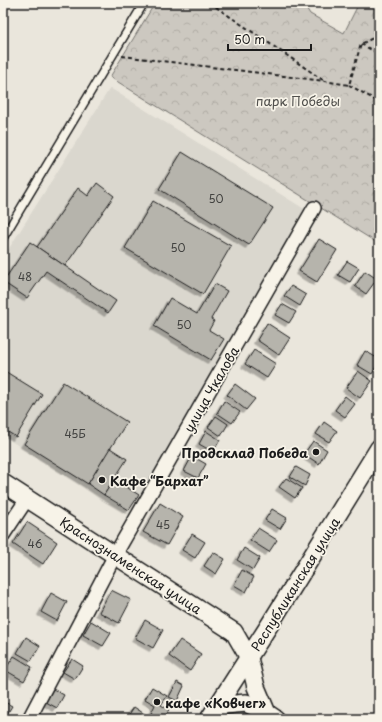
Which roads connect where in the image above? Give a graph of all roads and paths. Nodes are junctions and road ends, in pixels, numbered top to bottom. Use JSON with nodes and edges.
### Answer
{"nodes":[{"id":1,"x":144,"y":3,"type":"edge"},
{"id":2,"x":210,"y":3,"type":"edge"},
{"id":3,"x":379,"y":36,"type":"edge"},
{"id":4,"x":361,"y":44,"type":"junction"},
{"id":5,"x":379,"y":54,"type":"edge"},
{"id":6,"x":113,"y":55,"type":"junction"},
{"id":7,"x":324,"y":80,"type":"junction"},
{"id":8,"x":349,"y":85,"type":"junction"},
{"id":9,"x":379,"y":102,"type":"edge"},
{"id":10,"x":314,"y":208,"type":"dead end"},
{"id":11,"x":3,"y":238,"type":"edge"},
{"id":12,"x":379,"y":448,"type":"edge"},
{"id":13,"x":3,"y":483,"type":"edge"},
{"id":14,"x":27,"y":499,"type":"junction"},
{"id":15,"x":3,"y":535,"type":"edge"},
{"id":16,"x":115,"y":555,"type":"junction"},
{"id":17,"x":270,"y":624,"type":"junction"},
{"id":18,"x":234,"y":632,"type":"junction"},
{"id":19,"x":249,"y":658,"type":"junction"},
{"id":20,"x":212,"y":714,"type":"edge"},
{"id":21,"x":271,"y":716,"type":"edge"},
{"id":22,"x":29,"y":719,"type":"edge"}],
"edges":[{"from":1,"to":6,"type":"lane"},
{"from":2,"to":7,"type":"path"},
{"from":3,"to":4,"type":"path"},
{"from":4,"to":5,"type":"path"},
{"from":4,"to":8,"type":"path"},
{"from":6,"to":7,"type":"path"},
{"from":6,"to":11,"type":"lane"},
{"from":7,"to":8,"type":"path"},
{"from":8,"to":9,"type":"path"},
{"from":10,"to":16,"type":"street","name":"улица Чкалова"},
{"from":12,"to":17,"type":"street","name":"Республиканская улица"},
{"from":13,"to":14,"type":"street","name":"Краснознаменская улица"},
{"from":14,"to":15,"type":"street"},
{"from":14,"to":16,"type":"street","name":"Краснознаменская улица"},
{"from":16,"to":18,"type":"street","name":"Краснознаменская улица"},
{"from":16,"to":22,"type":"street","name":"улица Чкалова"},
{"from":17,"to":18,"type":"street"},
{"from":17,"to":19,"type":"street","name":"Республиканская улица"},
{"from":18,"to":19,"type":"street","name":"Краснознаменская улица"},
{"from":19,"to":20,"type":"street","name":"Республиканская улица"},
{"from":19,"to":21,"type":"street","name":"Краснознаменская улица"},
{"from":20,"to":21,"type":"street"}]}
